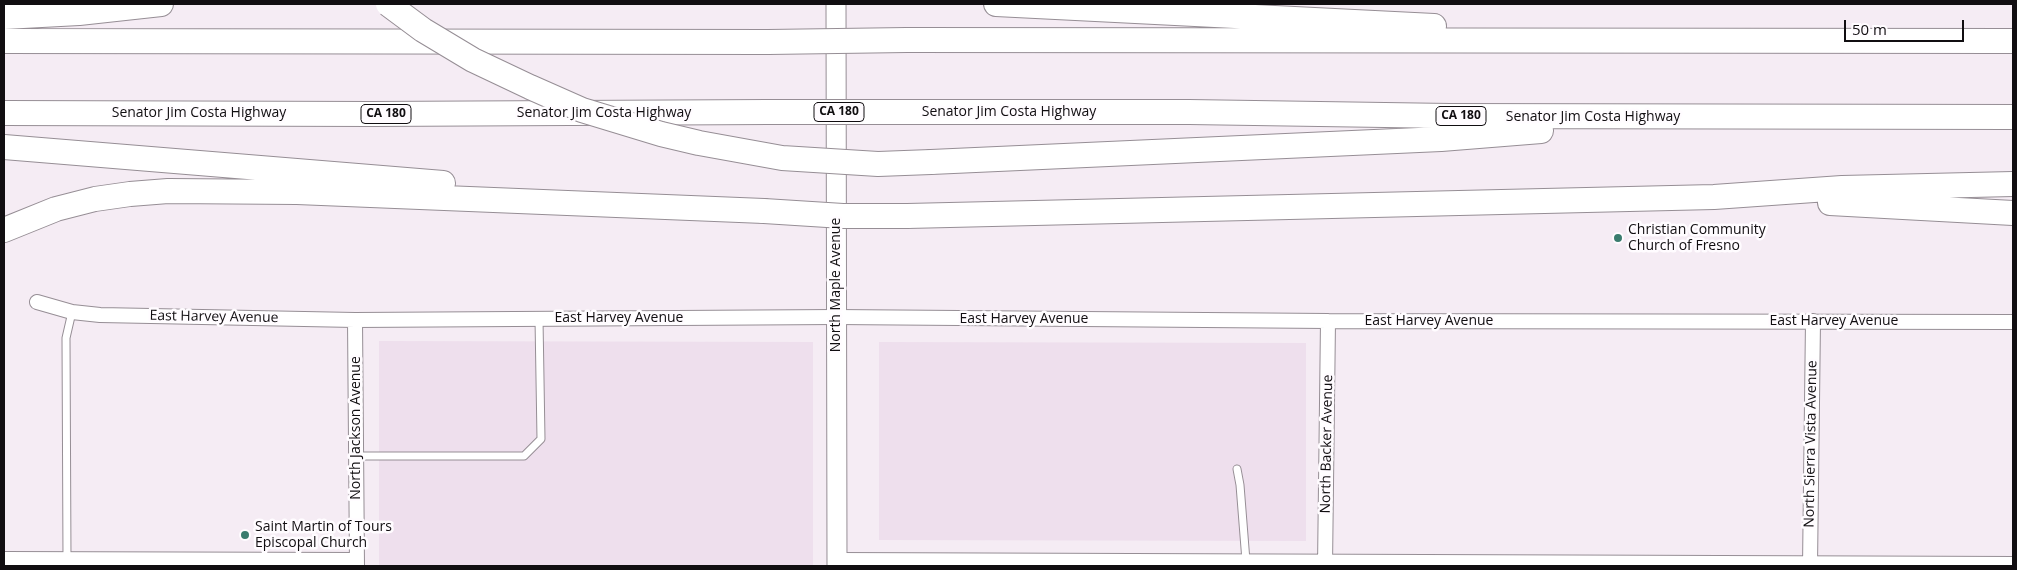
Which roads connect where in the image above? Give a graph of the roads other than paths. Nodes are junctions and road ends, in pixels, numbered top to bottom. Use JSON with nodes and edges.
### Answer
{"nodes":[{"id":1,"x":161,"y":4,"type":"edge"},
{"id":2,"x":388,"y":4,"type":"edge"},
{"id":3,"x":836,"y":4,"type":"edge"},
{"id":4,"x":996,"y":4,"type":"edge"},
{"id":5,"x":4,"y":17,"type":"edge"},
{"id":6,"x":4,"y":41,"type":"edge"},
{"id":7,"x":1711,"y":41,"type":"junction"},
{"id":8,"x":2013,"y":41,"type":"edge"},
{"id":9,"x":4,"y":112,"type":"edge"},
{"id":10,"x":2013,"y":116,"type":"edge"},
{"id":11,"x":1711,"y":117,"type":"junction"},
{"id":12,"x":4,"y":147,"type":"edge"},
{"id":13,"x":2013,"y":184,"type":"edge"},
{"id":14,"x":1714,"y":197,"type":"junction"},
{"id":15,"x":764,"y":211,"type":"junction"},
{"id":16,"x":2013,"y":213,"type":"edge"},
{"id":17,"x":4,"y":230,"type":"edge"},
{"id":18,"x":38,"y":302,"type":"dead end"},
{"id":19,"x":72,"y":312,"type":"junction"},
{"id":20,"x":836,"y":317,"type":"junction"},
{"id":21,"x":539,"y":319,"type":"junction"},
{"id":22,"x":355,"y":320,"type":"junction"},
{"id":23,"x":1328,"y":321,"type":"junction"},
{"id":24,"x":1813,"y":321,"type":"junction"},
{"id":25,"x":2013,"y":322,"type":"edge"},
{"id":26,"x":356,"y":456,"type":"junction"},
{"id":27,"x":1237,"y":469,"type":"dead end"},
{"id":28,"x":4,"y":559,"type":"edge"},
{"id":29,"x":67,"y":559,"type":"junction"},
{"id":30,"x":1246,"y":562,"type":"junction"},
{"id":31,"x":357,"y":563,"type":"edge"},
{"id":32,"x":837,"y":563,"type":"edge"},
{"id":33,"x":1325,"y":564,"type":"edge"},
{"id":34,"x":2013,"y":564,"type":"edge"},
{"id":35,"x":1810,"y":565,"type":"edge"}],
"edges":[{"from":1,"to":5,"type":"highway"},
{"from":2,"to":11,"type":"highway","bridge":true},
{"from":3,"to":20,"type":"street","name":"North Maple Avenue"},
{"from":4,"to":7,"type":"highway"},
{"from":6,"to":7,"type":"highway","bridge":true},
{"from":7,"to":8,"type":"highway"},
{"from":9,"to":11,"type":"highway","name":"Senator Jim Costa Highway","number":"CA 180","bridge":true},
{"from":10,"to":11,"type":"highway","name":"Senator Jim Costa Highway","number":"CA 180"},
{"from":12,"to":15,"type":"highway"},
{"from":13,"to":14,"type":"highway"},
{"from":14,"to":15,"type":"highway","bridge":true},
{"from":14,"to":16,"type":"highway"},
{"from":15,"to":17,"type":"highway"},
{"from":18,"to":19,"type":"street","name":"East Harvey Avenue"},
{"from":19,"to":22,"type":"street","name":"East Harvey Avenue"},
{"from":19,"to":29,"type":"lane"},
{"from":20,"to":21,"type":"street","name":"East Harvey Avenue"},
{"from":20,"to":23,"type":"street","name":"East Harvey Avenue"},
{"from":20,"to":32,"type":"street","name":"North Maple Avenue"},
{"from":21,"to":22,"type":"street","name":"East Harvey Avenue"},
{"from":21,"to":26,"type":"lane"},
{"from":22,"to":26,"type":"street","name":"North Jackson Avenue"},
{"from":23,"to":24,"type":"street","name":"East Harvey Avenue"},
{"from":23,"to":33,"type":"street","name":"North Backer Avenue"},
{"from":24,"to":25,"type":"street","name":"East Harvey Avenue"},
{"from":24,"to":35,"type":"street","name":"North Sierra Vista Avenue"},
{"from":26,"to":31,"type":"street","name":"North Jackson Avenue"},
{"from":27,"to":30,"type":"lane"},
{"from":28,"to":29,"type":"street"},
{"from":29,"to":31,"type":"street"},
{"from":30,"to":32,"type":"street"},
{"from":30,"to":33,"type":"street"},
{"from":33,"to":35,"type":"street"},
{"from":34,"to":35,"type":"street"}]}
